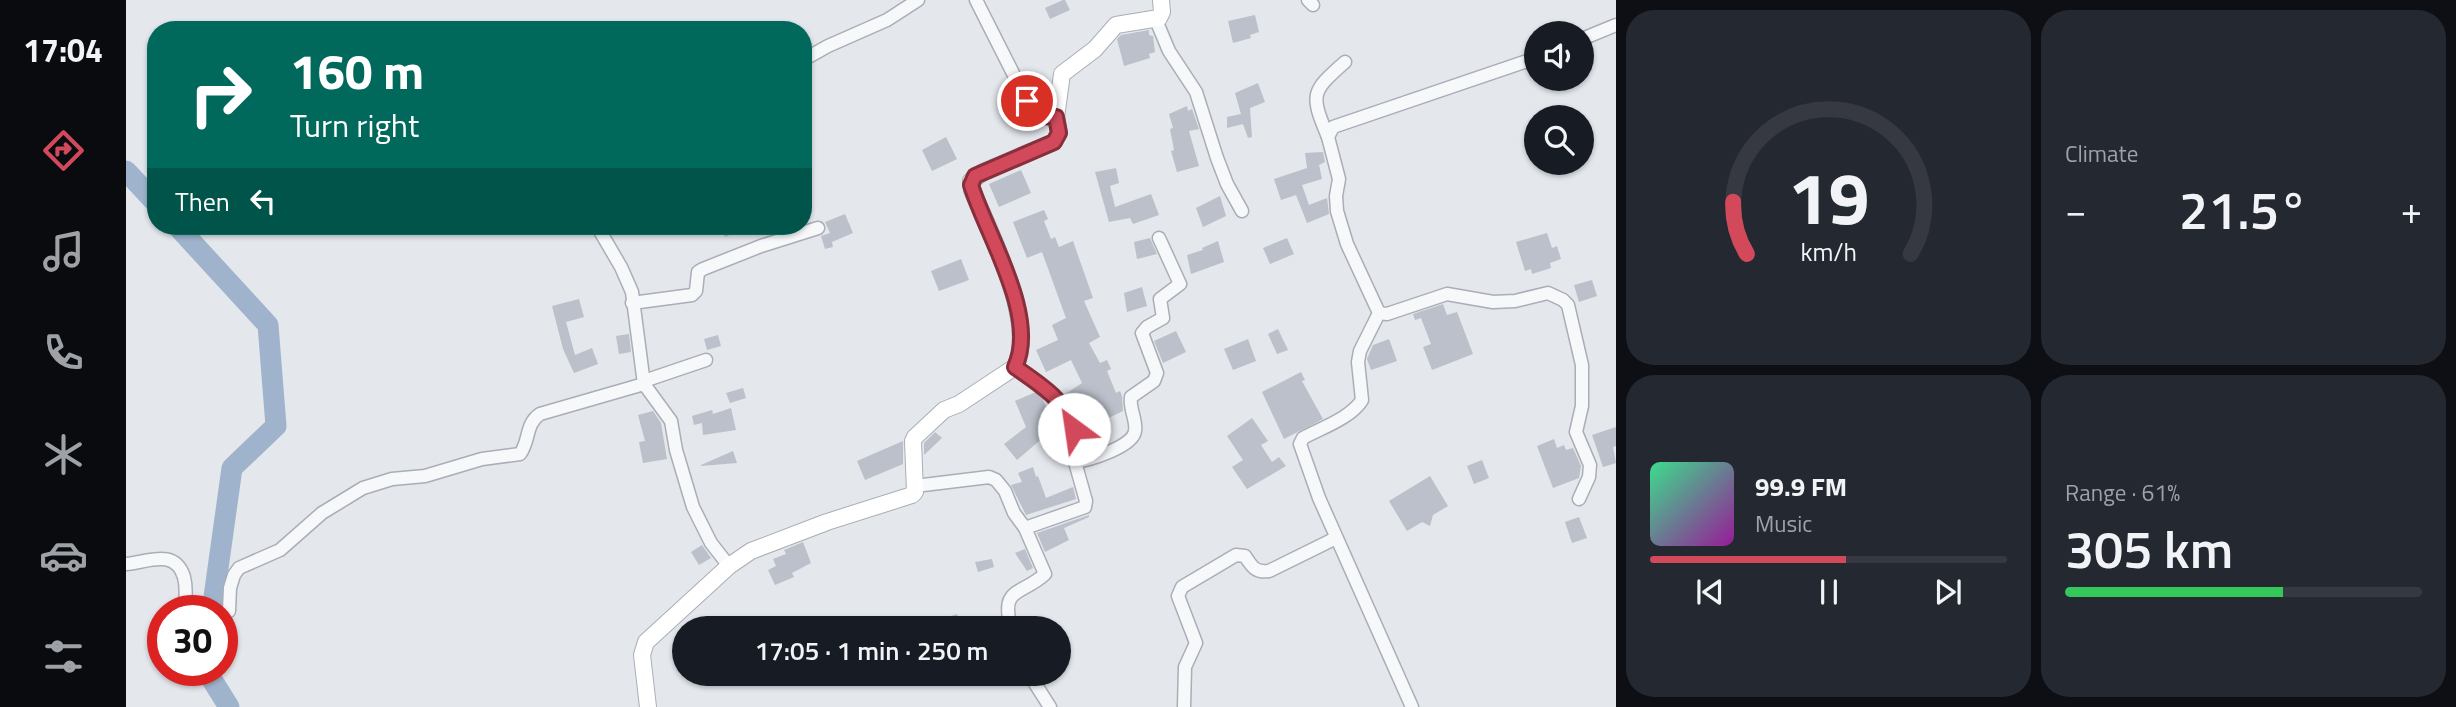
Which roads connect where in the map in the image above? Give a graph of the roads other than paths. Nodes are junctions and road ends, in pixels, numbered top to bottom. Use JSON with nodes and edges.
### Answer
{"nodes":[{"id":1,"x":918,"y":0,"type":"edge"},
{"id":2,"x":976,"y":0,"type":"edge"},
{"id":3,"x":1161,"y":0,"type":"edge"},
{"id":4,"x":1156,"y":20,"type":"junction"},
{"id":5,"x":1616,"y":25,"type":"edge"},
{"id":6,"x":1594,"y":34,"type":"edge"},
{"id":7,"x":812,"y":55,"type":"edge"},
{"id":8,"x":1345,"y":62,"type":"dead end"},
{"id":9,"x":1524,"y":62,"type":"edge"},
{"id":10,"x":1056,"y":117,"type":"junction"},
{"id":11,"x":1328,"y":136,"type":"junction"},
{"id":12,"x":1242,"y":211,"type":"dead end"},
{"id":13,"x":818,"y":228,"type":"dead end"},
{"id":14,"x":812,"y":230,"type":"edge"},
{"id":15,"x":602,"y":235,"type":"edge"},
{"id":16,"x":799,"y":235,"type":"edge"},
{"id":17,"x":1159,"y":238,"type":"dead end"},
{"id":18,"x":632,"y":303,"type":"junction"},
{"id":19,"x":1379,"y":313,"type":"junction"},
{"id":20,"x":706,"y":360,"type":"dead end"},
{"id":21,"x":1015,"y":367,"type":"junction"},
{"id":22,"x":644,"y":383,"type":"junction"},
{"id":23,"x":1075,"y":462,"type":"junction"},
{"id":24,"x":915,"y":486,"type":"junction"},
{"id":25,"x":1578,"y":499,"type":"dead end"},
{"id":26,"x":1026,"y":528,"type":"junction"},
{"id":27,"x":1336,"y":538,"type":"junction"},
{"id":28,"x":126,"y":564,"type":"edge"},
{"id":29,"x":729,"y":566,"type":"junction"},
{"id":30,"x":187,"y":595,"type":"edge"},
{"id":31,"x":230,"y":595,"type":"edge"},
{"id":32,"x":1009,"y":616,"type":"edge"},
{"id":33,"x":1037,"y":686,"type":"edge"},
{"id":34,"x":648,"y":707,"type":"edge"},
{"id":35,"x":1050,"y":707,"type":"edge"},
{"id":36,"x":1184,"y":707,"type":"edge"},
{"id":37,"x":1412,"y":707,"type":"edge"}],
"edges":[{"from":1,"to":7,"type":"street"},
{"from":2,"to":10,"type":"street"},
{"from":3,"to":4,"type":"street"},
{"from":4,"to":10,"type":"street"},
{"from":4,"to":12,"type":"street"},
{"from":5,"to":6,"type":"street"},
{"from":8,"to":11,"type":"street"},
{"from":9,"to":11,"type":"street"},
{"from":10,"to":21,"type":"street"},
{"from":11,"to":19,"type":"street"},
{"from":13,"to":14,"type":"street"},
{"from":15,"to":18,"type":"street"},
{"from":16,"to":18,"type":"street"},
{"from":17,"to":23,"type":"street"},
{"from":18,"to":22,"type":"street"},
{"from":19,"to":25,"type":"street"},
{"from":19,"to":27,"type":"street"},
{"from":20,"to":22,"type":"street"},
{"from":21,"to":23,"type":"street"},
{"from":21,"to":24,"type":"street"},
{"from":22,"to":29,"type":"street"},
{"from":22,"to":31,"type":"street"},
{"from":23,"to":26,"type":"street"},
{"from":24,"to":26,"type":"street"},
{"from":24,"to":29,"type":"street"},
{"from":26,"to":32,"type":"street"},
{"from":27,"to":36,"type":"street"},
{"from":27,"to":37,"type":"street"},
{"from":28,"to":30,"type":"street"},
{"from":29,"to":34,"type":"street"},
{"from":33,"to":35,"type":"street"}]}
